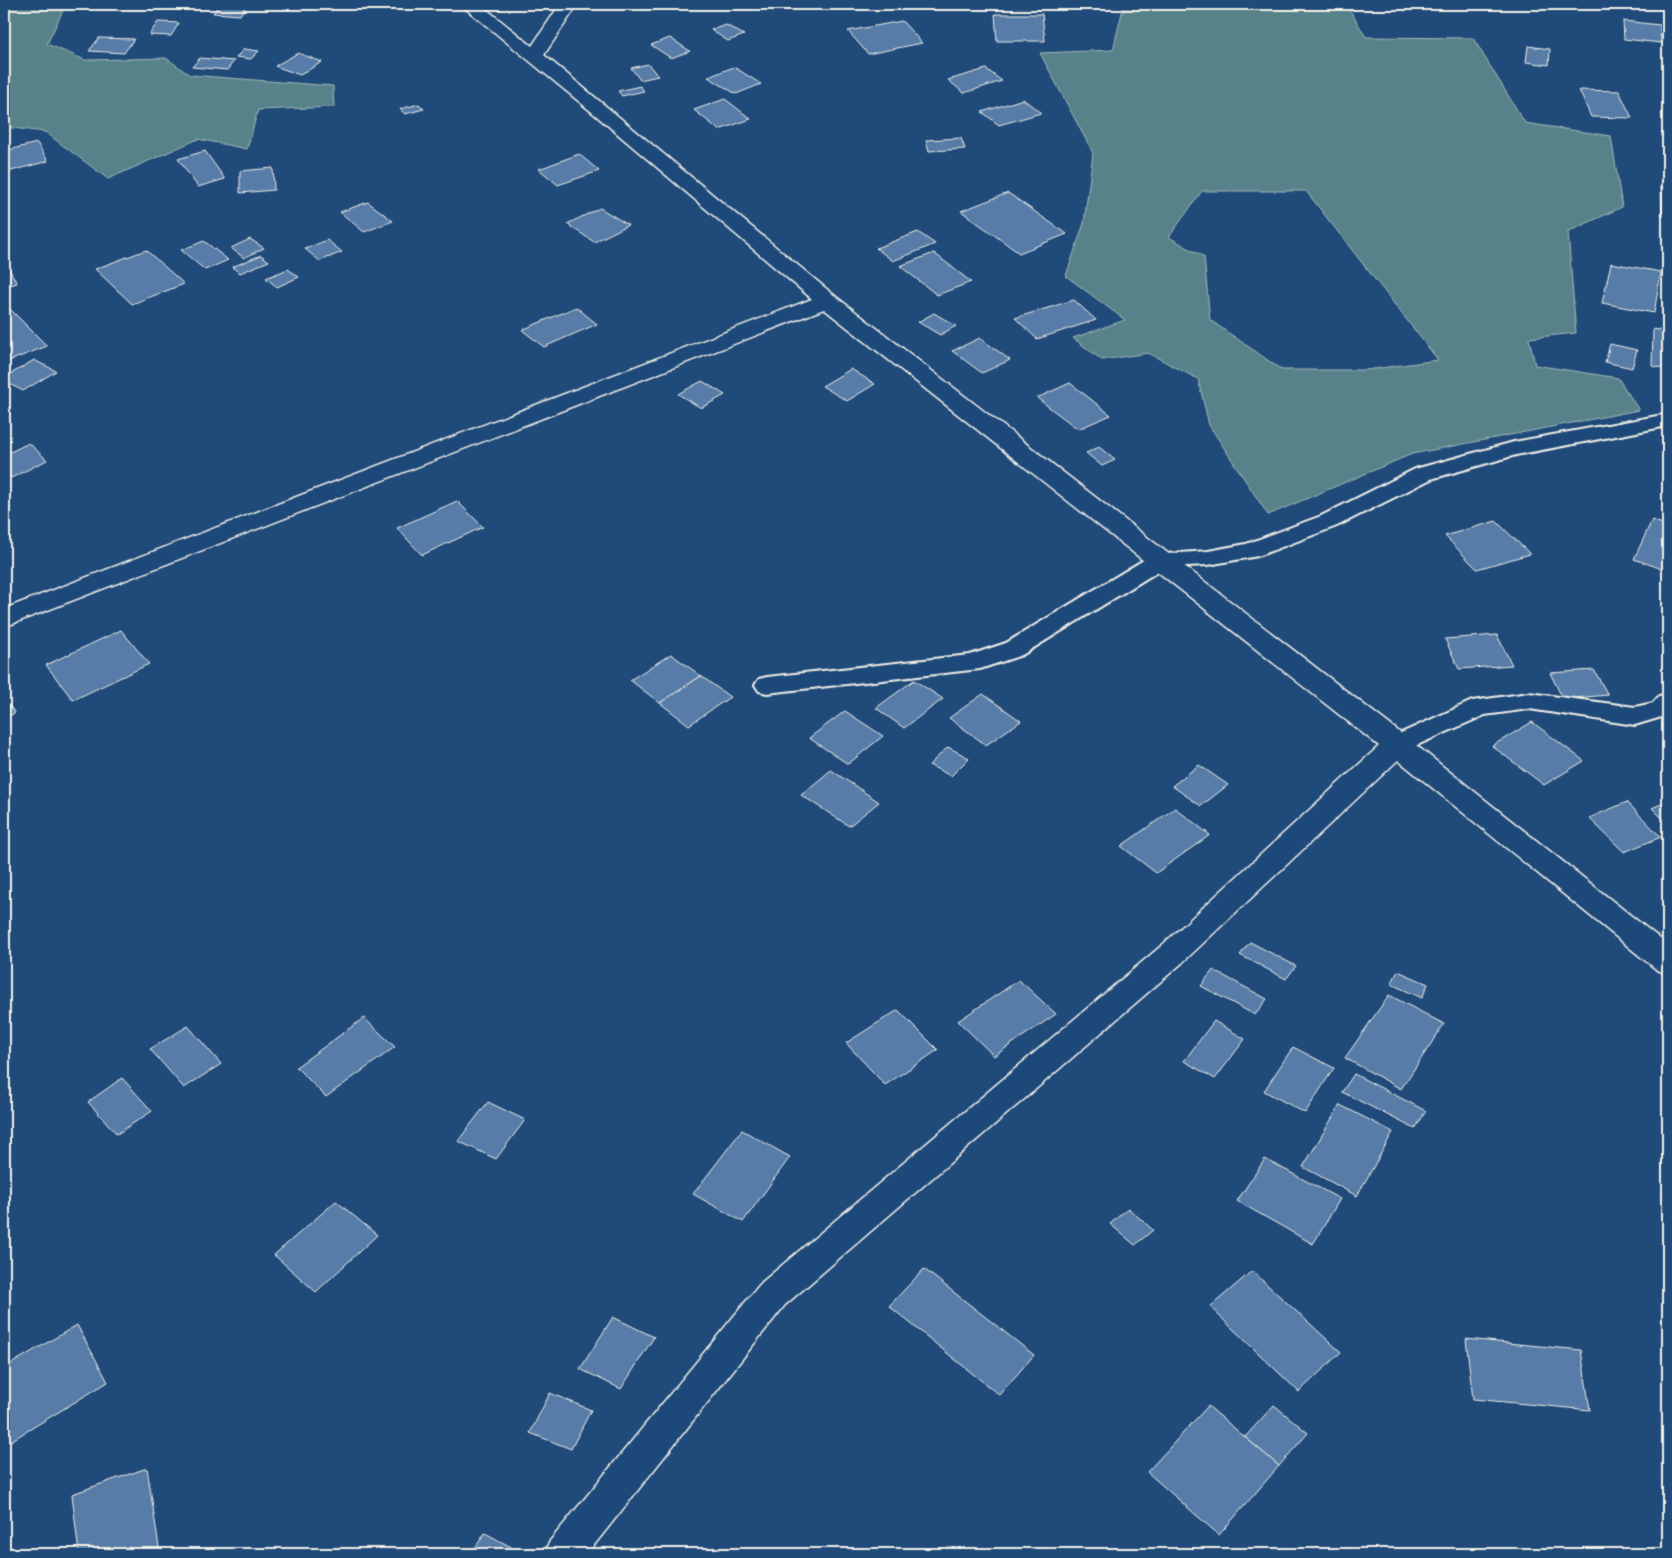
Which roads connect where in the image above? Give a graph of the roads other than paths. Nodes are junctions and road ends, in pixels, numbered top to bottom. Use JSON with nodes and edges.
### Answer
{"nodes":[{"id":1,"x":469,"y":4,"type":"edge"},
{"id":2,"x":570,"y":4,"type":"edge"},
{"id":3,"x":534,"y":57,"type":"junction"},
{"id":4,"x":826,"y":301,"type":"junction"},
{"id":5,"x":1668,"y":420,"type":"edge"},
{"id":6,"x":1160,"y":560,"type":"junction"},
{"id":7,"x":4,"y":618,"type":"edge"},
{"id":8,"x":767,"y":685,"type":"dead end"},
{"id":9,"x":1668,"y":702,"type":"edge"},
{"id":10,"x":1398,"y":745,"type":"junction"},
{"id":11,"x":1668,"y":962,"type":"edge"},
{"id":12,"x":563,"y":1554,"type":"edge"}],
"edges":[{"from":1,"to":3,"type":"street"},
{"from":2,"to":3,"type":"street"},
{"from":3,"to":4,"type":"street"},
{"from":4,"to":6,"type":"street"},
{"from":4,"to":7,"type":"street"},
{"from":5,"to":6,"type":"lane"},
{"from":6,"to":8,"type":"lane"},
{"from":6,"to":10,"type":"street"},
{"from":9,"to":10,"type":"lane"},
{"from":10,"to":11,"type":"street"},
{"from":10,"to":12,"type":"street"}]}
